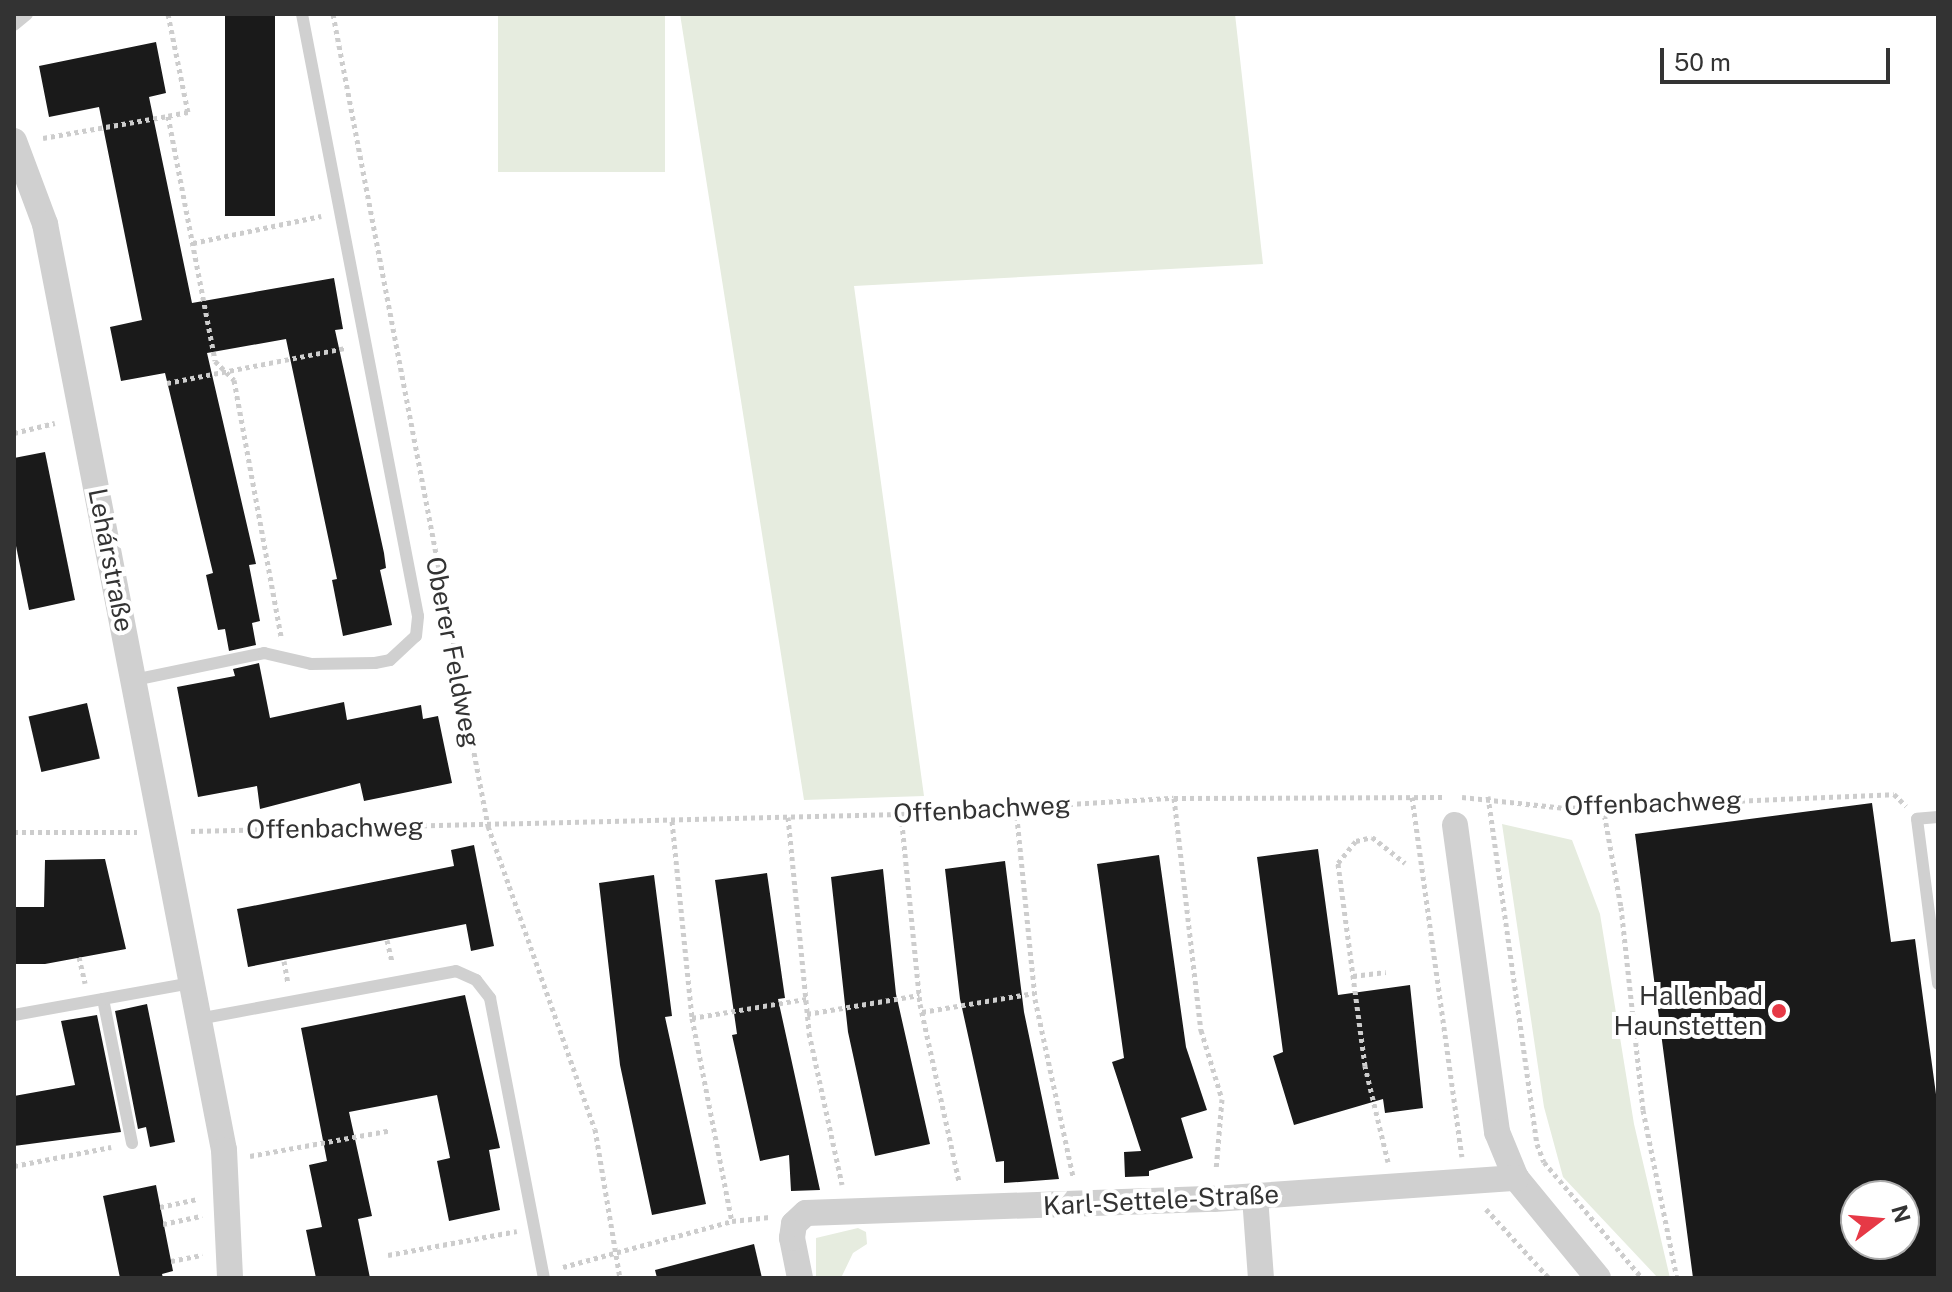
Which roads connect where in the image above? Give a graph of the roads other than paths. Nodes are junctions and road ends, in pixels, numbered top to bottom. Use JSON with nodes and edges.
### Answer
{"nodes":[{"id":1,"x":27,"y":14,"type":"edge"},
{"id":2,"x":302,"y":14,"type":"edge"},
{"id":3,"x":14,"y":25,"type":"edge"},
{"id":4,"x":15,"y":142,"type":"edge"},
{"id":5,"x":134,"y":680,"type":"junction"},
{"id":6,"x":1938,"y":817,"type":"edge"},
{"id":7,"x":1455,"y":825,"type":"dead end"},
{"id":8,"x":192,"y":983,"type":"junction"},
{"id":9,"x":1938,"y":984,"type":"edge"},
{"id":10,"x":103,"y":999,"type":"junction"},
{"id":11,"x":14,"y":1015,"type":"edge"},
{"id":12,"x":198,"y":1019,"type":"junction"},
{"id":13,"x":132,"y":1143,"type":"road end"},
{"id":14,"x":1516,"y":1178,"type":"junction"},
{"id":15,"x":1255,"y":1197,"type":"junction"},
{"id":16,"x":543,"y":1275,"type":"edge"},
{"id":17,"x":230,"y":1278,"type":"edge"},
{"id":18,"x":800,"y":1278,"type":"edge"},
{"id":19,"x":1261,"y":1278,"type":"edge"},
{"id":20,"x":1598,"y":1278,"type":"edge"}],
"edges":[{"from":1,"to":3,"type":"lane"},
{"from":2,"to":5,"type":"lane"},
{"from":4,"to":5,"type":"street","name":"Lehárstraße"},
{"from":5,"to":8,"type":"street","name":"Lehárstraße"},
{"from":6,"to":9,"type":"lane"},
{"from":7,"to":14,"type":"street"},
{"from":8,"to":10,"type":"lane"},
{"from":8,"to":12,"type":"street","name":"Lehárstraße"},
{"from":10,"to":11,"type":"lane"},
{"from":10,"to":13,"type":"lane"},
{"from":12,"to":16,"type":"lane"},
{"from":12,"to":17,"type":"street","name":"Lehárstraße"},
{"from":14,"to":15,"type":"street","name":"Karl-Settele-Straße"},
{"from":14,"to":20,"type":"street"},
{"from":15,"to":18,"type":"street","name":"Karl-Settele-Straße"},
{"from":15,"to":19,"type":"street"}]}
